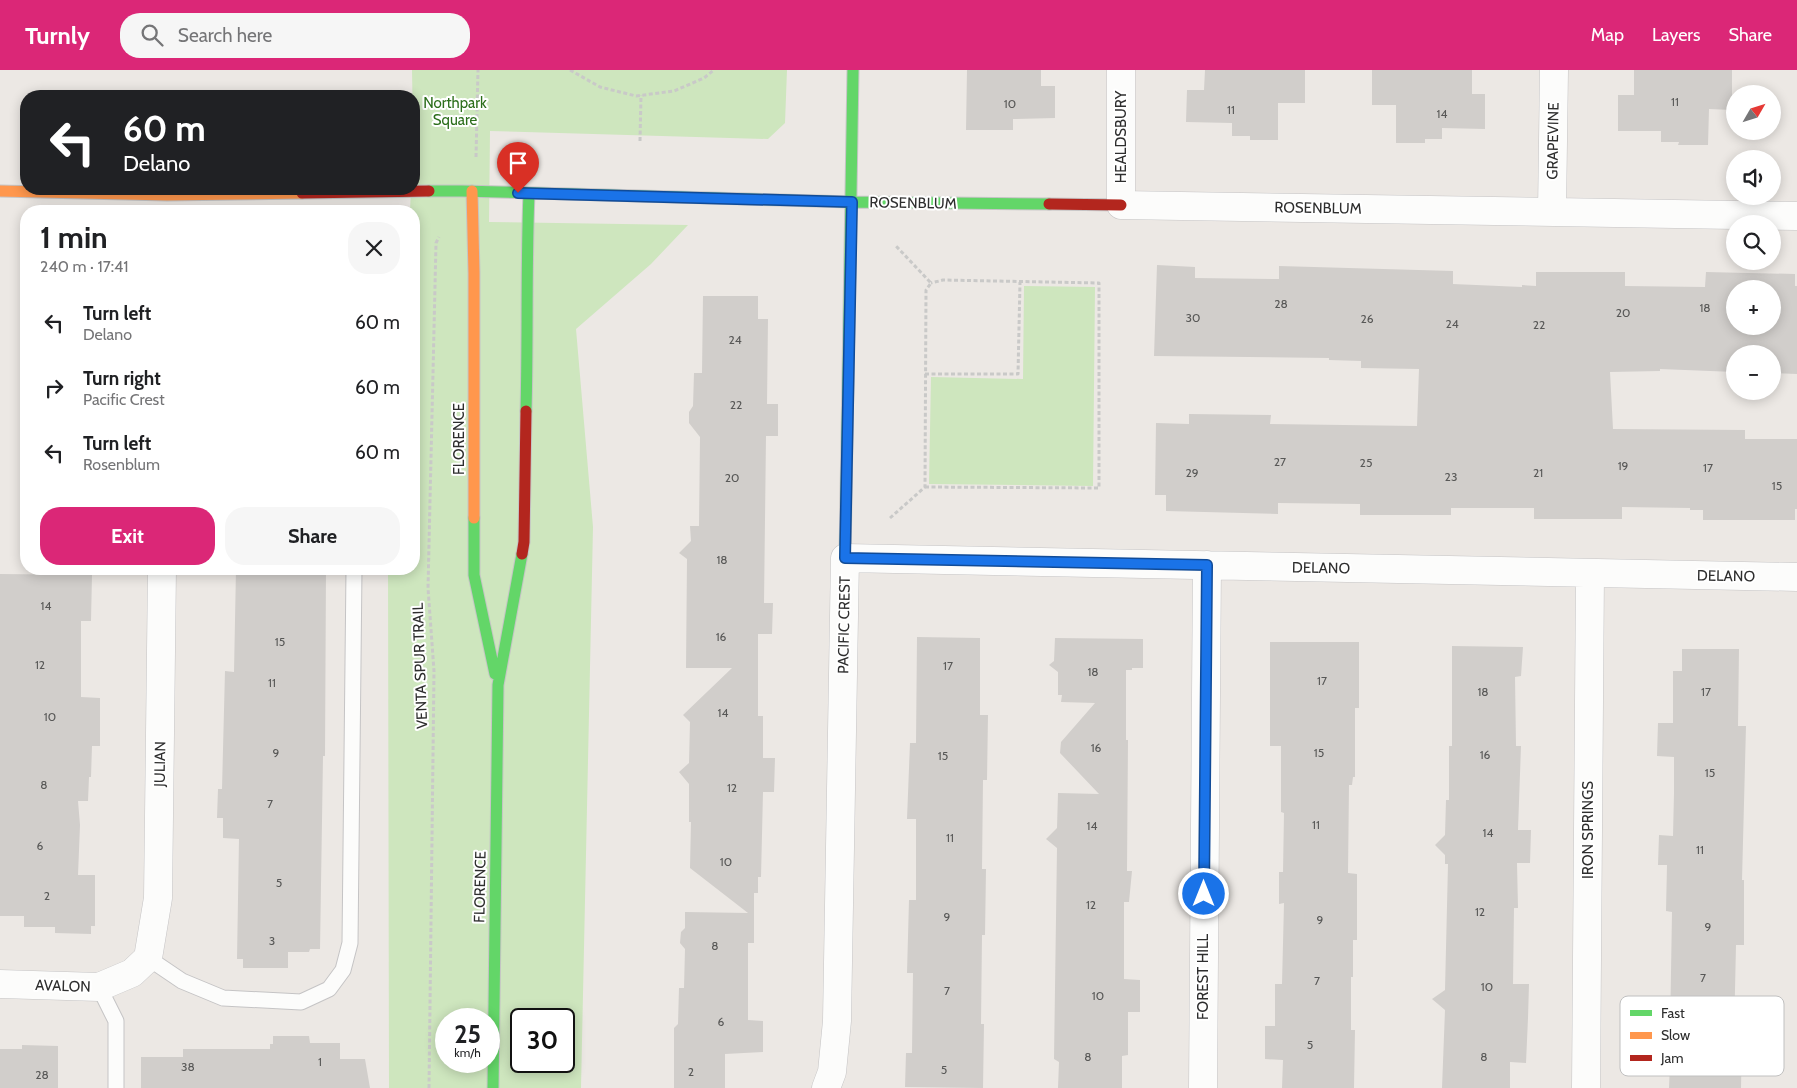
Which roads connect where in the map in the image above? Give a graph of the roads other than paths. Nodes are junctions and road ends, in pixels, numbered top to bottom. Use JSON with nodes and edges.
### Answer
{"nodes":[{"id":1,"x":853,"y":70,"type":"edge"},
{"id":2,"x":1121,"y":70,"type":"edge"},
{"id":3,"x":1554,"y":70,"type":"edge"},
{"id":4,"x":0,"y":191,"type":"edge"},
{"id":5,"x":472,"y":191,"type":"junction"},
{"id":6,"x":20,"y":192,"type":"edge"},
{"id":7,"x":420,"y":193,"type":"edge"},
{"id":8,"x":529,"y":193,"type":"junction"},
{"id":9,"x":56,"y":195,"type":"edge"},
{"id":10,"x":370,"y":195,"type":"edge"},
{"id":11,"x":852,"y":202,"type":"junction"},
{"id":12,"x":167,"y":203,"type":"edge"},
{"id":13,"x":1121,"y":204,"type":"junction"},
{"id":14,"x":1552,"y":212,"type":"junction"},
{"id":15,"x":1797,"y":216,"type":"edge"},
{"id":16,"x":845,"y":558,"type":"junction"},
{"id":17,"x":1207,"y":565,"type":"junction"},
{"id":18,"x":1590,"y":573,"type":"junction"},
{"id":19,"x":162,"y":575,"type":"edge"},
{"id":20,"x":354,"y":575,"type":"edge"},
{"id":21,"x":1797,"y":577,"type":"edge"},
{"id":22,"x":498,"y":685,"type":"junction"},
{"id":23,"x":148,"y":958,"type":"junction"},
{"id":24,"x":0,"y":984,"type":"edge"},
{"id":25,"x":99,"y":987,"type":"junction"},
{"id":26,"x":116,"y":1088,"type":"edge"},
{"id":27,"x":493,"y":1088,"type":"edge"},
{"id":28,"x":826,"y":1088,"type":"edge"},
{"id":29,"x":1202,"y":1088,"type":"edge"},
{"id":30,"x":1586,"y":1088,"type":"edge"}],
"edges":[{"from":1,"to":11,"type":"street","name":"PACIFIC CREST"},
{"from":2,"to":13,"type":"street","name":"HEALDSBURY"},
{"from":3,"to":14,"type":"street","name":"GRAPEVINE"},
{"from":4,"to":6,"type":"street","name":"ROSENBLUM"},
{"from":5,"to":7,"type":"street","name":"ROSENBLUM"},
{"from":5,"to":8,"type":"street","name":"ROSENBLUM"},
{"from":5,"to":22,"type":"street","name":"FLORENCE"},
{"from":8,"to":11,"type":"street","name":"ROSENBLUM"},
{"from":8,"to":22,"type":"street","name":"FLORENCE"},
{"from":9,"to":12,"type":"street","name":"ROSENBLUM"},
{"from":10,"to":12,"type":"street","name":"ROSENBLUM"},
{"from":11,"to":13,"type":"street","name":"ROSENBLUM"},
{"from":11,"to":16,"type":"street","name":"PACIFIC CREST"},
{"from":13,"to":14,"type":"street","name":"ROSENBLUM"},
{"from":14,"to":15,"type":"street","name":"ROSENBLUM"},
{"from":16,"to":17,"type":"street","name":"DELANO"},
{"from":16,"to":28,"type":"street","name":"PACIFIC CREST"},
{"from":17,"to":18,"type":"street","name":"DELANO"},
{"from":17,"to":29,"type":"street","name":"FOREST HILL"},
{"from":18,"to":21,"type":"street","name":"DELANO"},
{"from":18,"to":30,"type":"street","name":"IRON SPRINGS"},
{"from":19,"to":23,"type":"street","name":"JULIAN"},
{"from":20,"to":23,"type":"lane"},
{"from":22,"to":27,"type":"street","name":"FLORENCE"},
{"from":23,"to":25,"type":"street","name":"AVALON"},
{"from":24,"to":25,"type":"street","name":"AVALON"},
{"from":25,"to":26,"type":"lane"}]}
